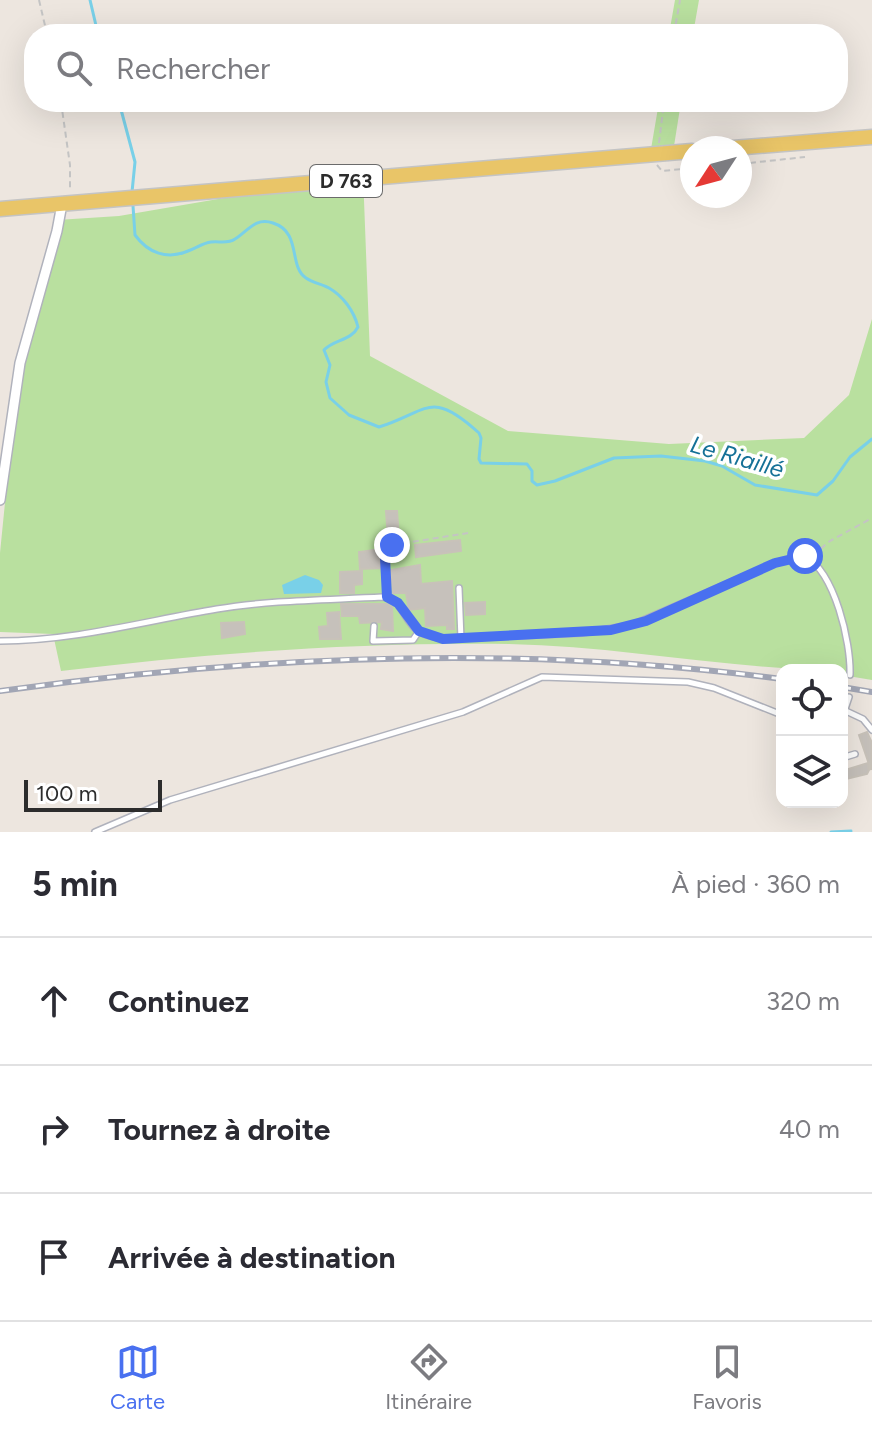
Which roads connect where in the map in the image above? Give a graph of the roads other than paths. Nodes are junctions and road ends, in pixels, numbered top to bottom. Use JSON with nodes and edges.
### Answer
{"nodes":[{"id":1,"x":872,"y":137,"type":"edge"},
{"id":2,"x":752,"y":146,"type":"edge"},
{"id":3,"x":680,"y":152,"type":"edge"},
{"id":4,"x":65,"y":204,"type":"junction"},
{"id":5,"x":0,"y":209,"type":"edge"},
{"id":6,"x":0,"y":500,"type":"edge"},
{"id":7,"x":459,"y":588,"type":"dead end"},
{"id":8,"x":374,"y":626,"type":"dead end"},
{"id":9,"x":419,"y":631,"type":"junction"},
{"id":10,"x":461,"y":639,"type":"junction"},
{"id":11,"x":0,"y":641,"type":"edge"},
{"id":12,"x":850,"y":675,"type":"dead end"},
{"id":13,"x":849,"y":697,"type":"dead end"},
{"id":14,"x":848,"y":702,"type":"edge"},
{"id":15,"x":848,"y":712,"type":"edge"},
{"id":16,"x":776,"y":713,"type":"edge"},
{"id":17,"x":872,"y":730,"type":"edge"},
{"id":18,"x":855,"y":754,"type":"dead end"},
{"id":19,"x":848,"y":756,"type":"edge"},
{"id":20,"x":95,"y":832,"type":"edge"}],
"edges":[{"from":1,"to":2,"type":"main road"},
{"from":3,"to":4,"type":"main road","number":"D 763"},
{"from":4,"to":5,"type":"main road","number":"D 763"},
{"from":4,"to":6,"type":"street"},
{"from":7,"to":10,"type":"lane"},
{"from":8,"to":9,"type":"lane"},
{"from":9,"to":10,"type":"lane"},
{"from":9,"to":11,"type":"lane"},
{"from":10,"to":12,"type":"lane"},
{"from":13,"to":14,"type":"lane"},
{"from":15,"to":17,"type":"lane"},
{"from":16,"to":20,"type":"lane"},
{"from":18,"to":19,"type":"lane"}]}
